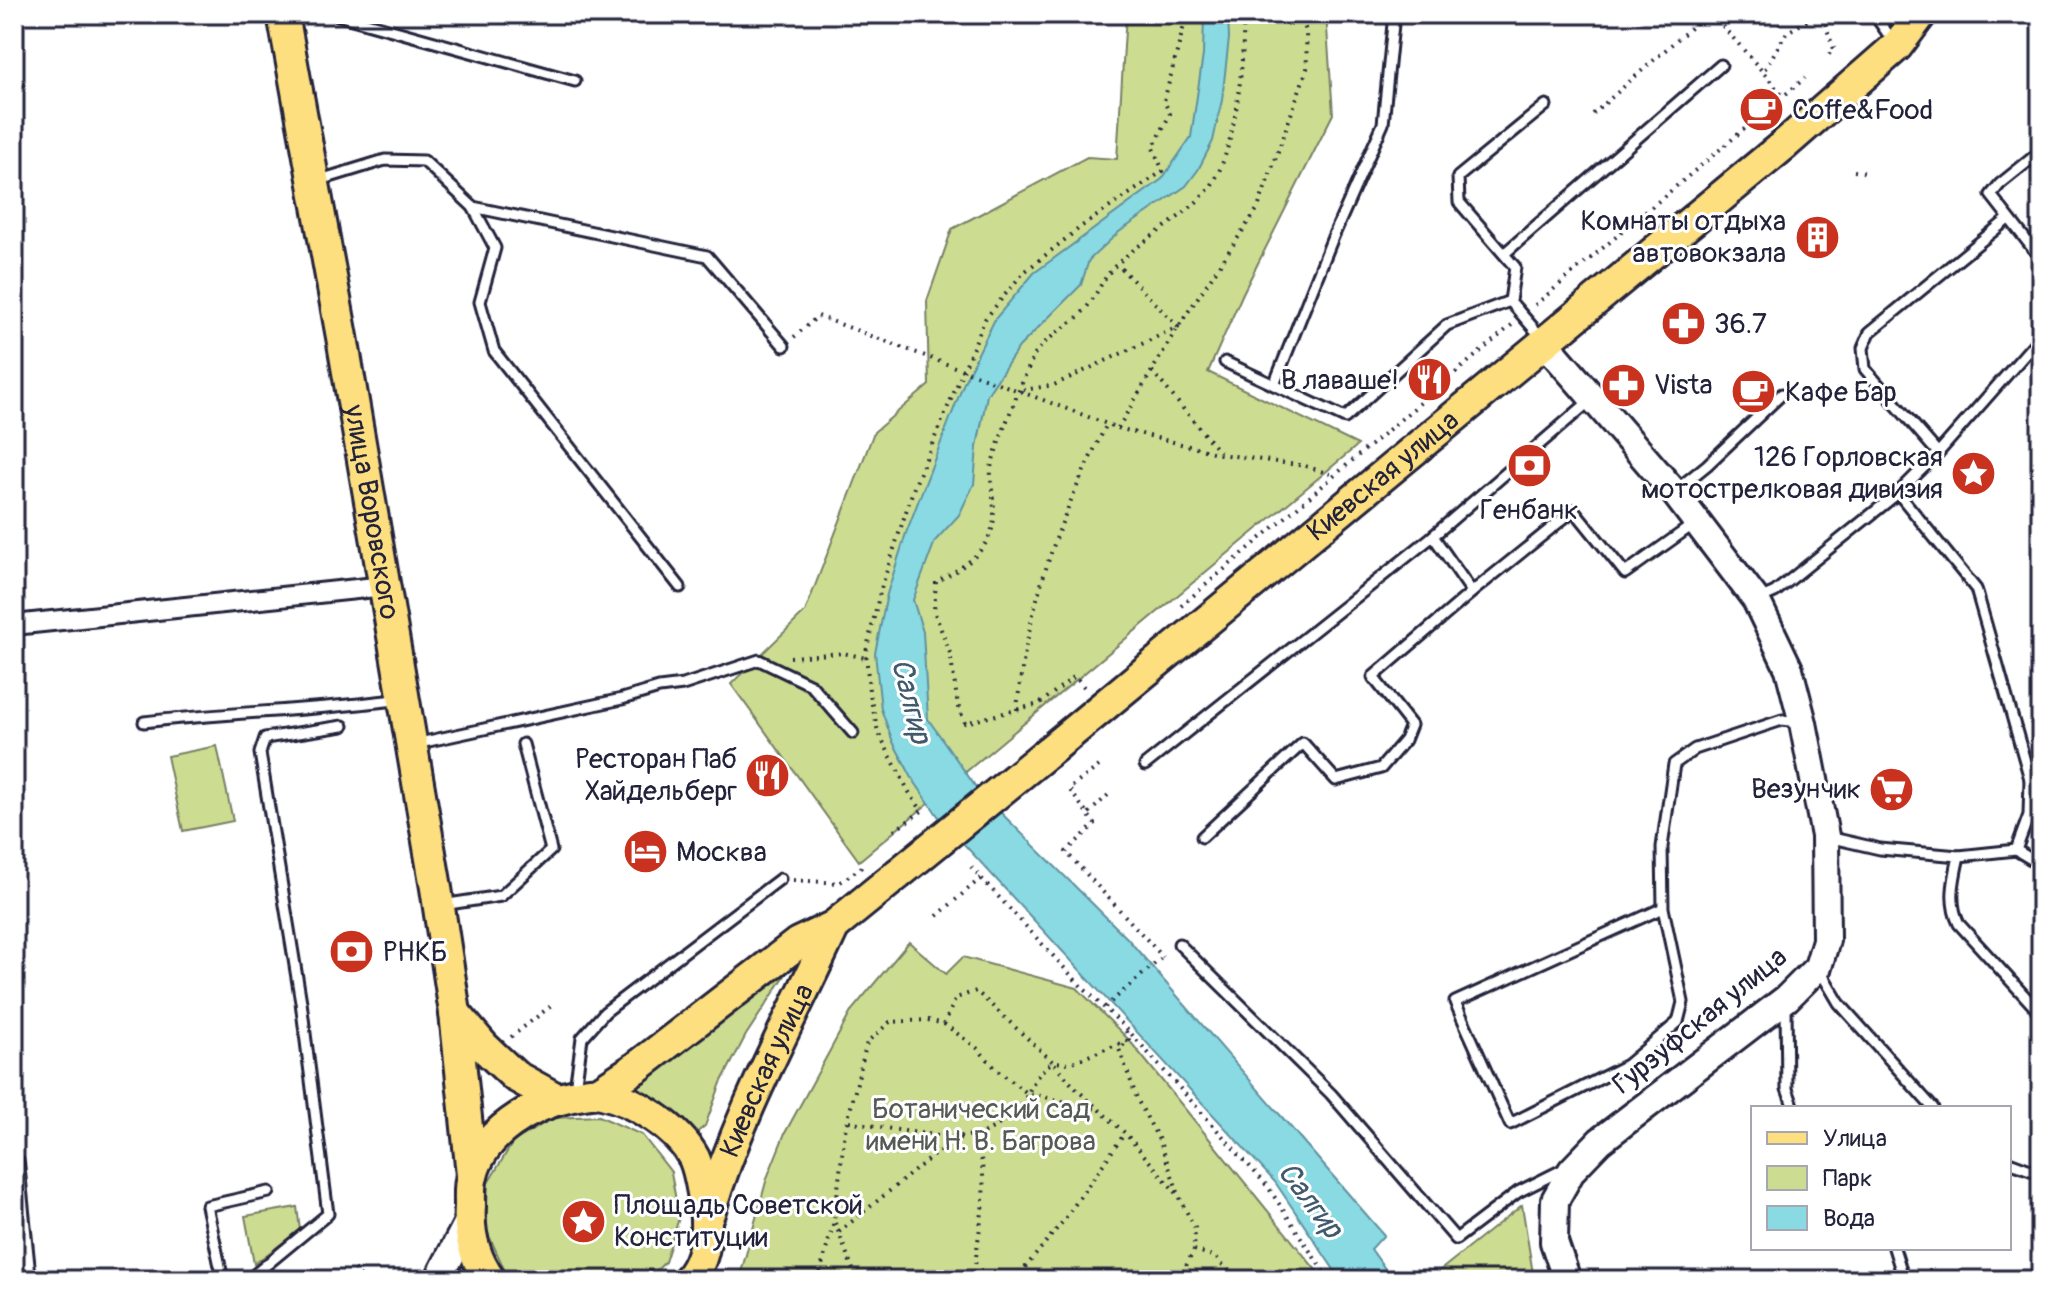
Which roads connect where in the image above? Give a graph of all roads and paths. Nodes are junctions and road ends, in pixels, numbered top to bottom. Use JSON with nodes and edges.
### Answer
{"nodes":[{"id":1,"x":283,"y":14,"type":"edge"},
{"id":2,"x":334,"y":14,"type":"edge"},
{"id":3,"x":1187,"y":14,"type":"edge"},
{"id":4,"x":1243,"y":14,"type":"edge"},
{"id":5,"x":1300,"y":14,"type":"edge"},
{"id":6,"x":1394,"y":14,"type":"edge"},
{"id":7,"x":1709,"y":14,"type":"edge"},
{"id":8,"x":1820,"y":14,"type":"edge"},
{"id":9,"x":1874,"y":14,"type":"edge"},
{"id":10,"x":1921,"y":14,"type":"edge"},
{"id":11,"x":1825,"y":24,"type":"dead end"},
{"id":12,"x":1897,"y":46,"type":"junction"},
{"id":13,"x":1827,"y":56,"type":"dead end"},
{"id":14,"x":1721,"y":65,"type":"dead end"},
{"id":15,"x":1763,"y":72,"type":"junction"},
{"id":16,"x":1805,"y":78,"type":"dead end"},
{"id":17,"x":575,"y":81,"type":"dead end"},
{"id":18,"x":1782,"y":95,"type":"junction"},
{"id":19,"x":1925,"y":102,"type":"dead end"},
{"id":20,"x":1546,"y":105,"type":"dead end"},
{"id":21,"x":1593,"y":114,"type":"dead end"},
{"id":22,"x":1929,"y":114,"type":"dead end"},
{"id":23,"x":2041,"y":151,"type":"edge"},
{"id":24,"x":1854,"y":171,"type":"dead end"},
{"id":25,"x":1869,"y":173,"type":"dead end"},
{"id":26,"x":313,"y":183,"type":"junction"},
{"id":27,"x":473,"y":207,"type":"junction"},
{"id":28,"x":2008,"y":219,"type":"junction"},
{"id":29,"x":1505,"y":253,"type":"junction"},
{"id":30,"x":2041,"y":259,"type":"edge"},
{"id":31,"x":1117,"y":264,"type":"junction"},
{"id":32,"x":1510,"y":301,"type":"junction"},
{"id":33,"x":1524,"y":314,"type":"junction"},
{"id":34,"x":1178,"y":327,"type":"junction"},
{"id":35,"x":2041,"y":336,"type":"edge"},
{"id":36,"x":1546,"y":344,"type":"junction"},
{"id":37,"x":784,"y":346,"type":"joint"},
{"id":38,"x":1225,"y":362,"type":"dead end"},
{"id":39,"x":963,"y":369,"type":"junction"},
{"id":40,"x":1152,"y":371,"type":"junction"},
{"id":41,"x":1274,"y":385,"type":"junction"},
{"id":42,"x":1021,"y":390,"type":"junction"},
{"id":43,"x":1782,"y":394,"type":"dead end"},
{"id":44,"x":1594,"y":397,"type":"junction"},
{"id":45,"x":1107,"y":424,"type":"junction"},
{"id":46,"x":1118,"y":428,"type":"junction"},
{"id":47,"x":1938,"y":453,"type":"junction"},
{"id":48,"x":1220,"y":454,"type":"junction"},
{"id":49,"x":1336,"y":476,"type":"junction"},
{"id":50,"x":1674,"y":492,"type":"junction"},
{"id":51,"x":1898,"y":493,"type":"junction"},
{"id":52,"x":1697,"y":522,"type":"junction"},
{"id":53,"x":1433,"y":536,"type":"junction"},
{"id":54,"x":385,"y":586,"type":"junction"},
{"id":55,"x":680,"y":587,"type":"dead end"},
{"id":56,"x":1472,"y":592,"type":"junction"},
{"id":57,"x":1756,"y":600,"type":"junction"},
{"id":58,"x":1180,"y":606,"type":"dead end"},
{"id":59,"x":14,"y":625,"type":"edge"},
{"id":60,"x":866,"y":658,"type":"junction"},
{"id":61,"x":759,"y":660,"type":"junction"},
{"id":62,"x":1074,"y":696,"type":"dead end"},
{"id":63,"x":404,"y":698,"type":"junction"},
{"id":64,"x":1017,"y":710,"type":"junction"},
{"id":65,"x":144,"y":722,"type":"dead end"},
{"id":66,"x":1803,"y":723,"type":"junction"},
{"id":67,"x":343,"y":726,"type":"dead end"},
{"id":68,"x":853,"y":733,"type":"dead end"},
{"id":69,"x":523,"y":744,"type":"dead end"},
{"id":70,"x":412,"y":745,"type":"junction"},
{"id":71,"x":2041,"y":761,"type":"edge"},
{"id":72,"x":1145,"y":765,"type":"dead end"},
{"id":73,"x":1099,"y":766,"type":"dead end"},
{"id":74,"x":2030,"y":779,"type":"junction"},
{"id":75,"x":1108,"y":795,"type":"dead end"},
{"id":76,"x":1089,"y":813,"type":"junction"},
{"id":77,"x":894,"y":831,"type":"dead end"},
{"id":78,"x":1825,"y":836,"type":"junction"},
{"id":79,"x":1202,"y":837,"type":"dead end"},
{"id":80,"x":2016,"y":850,"type":"junction"},
{"id":81,"x":1959,"y":856,"type":"junction"},
{"id":82,"x":870,"y":861,"type":"dead end"},
{"id":83,"x":2041,"y":865,"type":"edge"},
{"id":84,"x":971,"y":867,"type":"dead end"},
{"id":85,"x":981,"y":878,"type":"junction"},
{"id":86,"x":780,"y":879,"type":"joint"},
{"id":87,"x":439,"y":906,"type":"junction"},
{"id":88,"x":1663,"y":908,"type":"junction"},
{"id":89,"x":937,"y":916,"type":"dead end"},
{"id":90,"x":834,"y":926,"type":"junction"},
{"id":91,"x":1179,"y":944,"type":"dead end"},
{"id":92,"x":1818,"y":967,"type":"junction"},
{"id":93,"x":1787,"y":998,"type":"junction"},
{"id":94,"x":552,"y":1005,"type":"dead end"},
{"id":95,"x":1104,"y":1008,"type":"junction"},
{"id":96,"x":455,"y":1013,"type":"junction"},
{"id":97,"x":2041,"y":1014,"type":"edge"},
{"id":98,"x":944,"y":1024,"type":"junction"},
{"id":99,"x":1126,"y":1028,"type":"junction"},
{"id":100,"x":1129,"y":1040,"type":"junction"},
{"id":101,"x":506,"y":1041,"type":"dead end"},
{"id":102,"x":1053,"y":1062,"type":"junction"},
{"id":103,"x":1027,"y":1093,"type":"junction"},
{"id":104,"x":577,"y":1096,"type":"junction"},
{"id":105,"x":1793,"y":1106,"type":"edge"},
{"id":106,"x":1931,"y":1106,"type":"edge"},
{"id":107,"x":1104,"y":1111,"type":"junction"},
{"id":108,"x":848,"y":1120,"type":"junction"},
{"id":109,"x":1125,"y":1133,"type":"junction"},
{"id":110,"x":975,"y":1134,"type":"junction"},
{"id":111,"x":964,"y":1136,"type":"junction"},
{"id":112,"x":1580,"y":1161,"type":"junction"},
{"id":113,"x":14,"y":1163,"type":"edge"},
{"id":114,"x":2011,"y":1163,"type":"edge"},
{"id":115,"x":2041,"y":1174,"type":"edge"},
{"id":116,"x":472,"y":1175,"type":"junction"},
{"id":117,"x":269,"y":1192,"type":"dead end"},
{"id":118,"x":1179,"y":1196,"type":"junction"},
{"id":119,"x":707,"y":1218,"type":"junction"},
{"id":120,"x":469,"y":1220,"type":"junction"},
{"id":121,"x":834,"y":1221,"type":"junction"},
{"id":122,"x":839,"y":1232,"type":"junction"},
{"id":123,"x":1194,"y":1250,"type":"junction"},
{"id":124,"x":1895,"y":1250,"type":"edge"},
{"id":125,"x":354,"y":1269,"type":"dead end"},
{"id":126,"x":690,"y":1279,"type":"edge"},
{"id":127,"x":26,"y":1280,"type":"edge"},
{"id":128,"x":223,"y":1280,"type":"edge"},
{"id":129,"x":248,"y":1280,"type":"edge"},
{"id":130,"x":363,"y":1280,"type":"edge"},
{"id":131,"x":438,"y":1280,"type":"edge"},
{"id":132,"x":490,"y":1280,"type":"edge"},
{"id":133,"x":818,"y":1280,"type":"edge"},
{"id":134,"x":857,"y":1280,"type":"edge"},
{"id":135,"x":974,"y":1280,"type":"edge"},
{"id":136,"x":1015,"y":1280,"type":"edge"},
{"id":137,"x":1179,"y":1280,"type":"edge"},
{"id":138,"x":1236,"y":1280,"type":"edge"},
{"id":139,"x":1329,"y":1280,"type":"edge"},
{"id":140,"x":1567,"y":1280,"type":"edge"},
{"id":141,"x":1904,"y":1280,"type":"edge"}],
"edges":[{"from":1,"to":26,"type":"main road","name":"улица Воровского"},
{"from":2,"to":17,"type":"lane"},
{"from":3,"to":39,"type":"path"},
{"from":4,"to":31,"type":"path"},
{"from":5,"to":34,"type":"path"},
{"from":6,"to":41,"type":"lane"},
{"from":7,"to":15,"type":"path"},
{"from":7,"to":21,"type":"path"},
{"from":8,"to":15,"type":"path"},
{"from":9,"to":12,"type":"lane"},
{"from":10,"to":12,"type":"main road","name":"Киевская улица"},
{"from":11,"to":13,"type":"path"},
{"from":12,"to":36,"type":"main road","name":"Киевская улица"},
{"from":14,"to":29,"type":"lane"},
{"from":15,"to":18,"type":"path"},
{"from":16,"to":18,"type":"path"},
{"from":18,"to":33,"type":"path"},
{"from":19,"to":22,"type":"path"},
{"from":20,"to":29,"type":"lane"},
{"from":23,"to":28,"type":"lane"},
{"from":24,"to":25,"type":"path"},
{"from":26,"to":27,"type":"lane"},
{"from":26,"to":54,"type":"main road","name":"улица Воровского"},
{"from":27,"to":37,"type":"lane"},
{"from":27,"to":55,"type":"lane"},
{"from":28,"to":30,"type":"lane"},
{"from":28,"to":47,"type":"lane"},
{"from":29,"to":32,"type":"lane"},
{"from":31,"to":34,"type":"path"},
{"from":31,"to":42,"type":"path"},
{"from":32,"to":33,"type":"lane"},
{"from":32,"to":41,"type":"lane"},
{"from":33,"to":36,"type":"lane"},
{"from":33,"to":49,"type":"path"},
{"from":34,"to":40,"type":"path"},
{"from":34,"to":42,"type":"path"},
{"from":35,"to":47,"type":"lane"},
{"from":36,"to":44,"type":"main road","name":"Гурзуфская улица"},
{"from":36,"to":90,"type":"main road","name":"Киевская улица","bridge":true},
{"from":37,"to":39,"type":"path"},
{"from":38,"to":41,"type":"lane"},
{"from":39,"to":42,"type":"path"},
{"from":39,"to":60,"type":"path"},
{"from":40,"to":46,"type":"path"},
{"from":40,"to":48,"type":"path"},
{"from":42,"to":45,"type":"path"},
{"from":42,"to":64,"type":"path"},
{"from":43,"to":50,"type":"lane"},
{"from":44,"to":50,"type":"main road","name":"Гурзуфская улица"},
{"from":44,"to":53,"type":"lane"},
{"from":45,"to":46,"type":"path"},
{"from":45,"to":64,"type":"path"},
{"from":46,"to":48,"type":"path"},
{"from":47,"to":51,"type":"lane"},
{"from":48,"to":49,"type":"path"},
{"from":49,"to":58,"type":"path"},
{"from":50,"to":52,"type":"main road","name":"Гурзуфская улица"},
{"from":51,"to":57,"type":"lane"},
{"from":51,"to":74,"type":"lane"},
{"from":52,"to":56,"type":"lane"},
{"from":52,"to":57,"type":"main road","name":"Гурзуфская улица"},
{"from":53,"to":56,"type":"lane"},
{"from":53,"to":72,"type":"lane"},
{"from":54,"to":59,"type":"street"},
{"from":54,"to":63,"type":"main road","name":"улица Воровского"},
{"from":56,"to":79,"type":"lane"},
{"from":57,"to":66,"type":"main road","name":"Гурзуфская улица"},
{"from":60,"to":61,"type":"path"},
{"from":60,"to":77,"type":"path"},
{"from":61,"to":68,"type":"lane"},
{"from":61,"to":70,"type":"lane"},
{"from":62,"to":64,"type":"path"},
{"from":63,"to":65,"type":"lane"},
{"from":63,"to":70,"type":"main road","name":"улица Воровского"},
{"from":66,"to":78,"type":"main road","name":"Гурзуфская улица"},
{"from":66,"to":88,"type":"lane"},
{"from":67,"to":129,"type":"lane"},
{"from":69,"to":87,"type":"lane"},
{"from":70,"to":87,"type":"main road","name":"улица Воровского"},
{"from":71,"to":74,"type":"lane"},
{"from":73,"to":76,"type":"path"},
{"from":74,"to":80,"type":"lane"},
{"from":75,"to":76,"type":"path"},
{"from":76,"to":95,"type":"path"},
{"from":78,"to":81,"type":"lane"},
{"from":78,"to":92,"type":"main road","name":"Гурзуфская улица"},
{"from":80,"to":81,"type":"lane"},
{"from":80,"to":83,"type":"lane"},
{"from":81,"to":97,"type":"lane"},
{"from":82,"to":86,"type":"path"},
{"from":84,"to":85,"type":"path"},
{"from":85,"to":89,"type":"path"},
{"from":85,"to":95,"type":"path"},
{"from":86,"to":104,"type":"lane"},
{"from":87,"to":96,"type":"main road","name":"улица Воровского"},
{"from":88,"to":88,"type":"lane"},
{"from":90,"to":104,"type":"main road","name":"Киевская улица"},
{"from":90,"to":119,"type":"main road","name":"Киевская улица"},
{"from":91,"to":112,"type":"lane"},
{"from":92,"to":93,"type":"main road","name":"Гурзуфская улица"},
{"from":92,"to":106,"type":"lane"},
{"from":93,"to":105,"type":"lane"},
{"from":93,"to":112,"type":"main road","name":"Гурзуфская улица"},
{"from":94,"to":101,"type":"path"},
{"from":95,"to":99,"type":"path"},
{"from":96,"to":104,"type":"main road"},
{"from":96,"to":116,"type":"main road","name":"улица Воровского"},
{"from":98,"to":102,"type":"path"},
{"from":98,"to":103,"type":"path"},
{"from":98,"to":108,"type":"path"},
{"from":99,"to":100,"type":"path"},
{"from":99,"to":139,"type":"path"},
{"from":100,"to":102,"type":"path"},
{"from":100,"to":118,"type":"path"},
{"from":102,"to":103,"type":"path"},
{"from":102,"to":107,"type":"path"},
{"from":103,"to":107,"type":"path"},
{"from":103,"to":110,"type":"path"},
{"from":104,"to":116,"type":"main road","name":"Киевская улица"},
{"from":104,"to":119,"type":"main road"},
{"from":107,"to":109,"type":"path"},
{"from":108,"to":111,"type":"path"},
{"from":108,"to":121,"type":"path"},
{"from":109,"to":118,"type":"path"},
{"from":109,"to":136,"type":"path"},
{"from":110,"to":111,"type":"path"},
{"from":110,"to":135,"type":"path"},
{"from":111,"to":122,"type":"path"},
{"from":112,"to":140,"type":"main road","name":"Гурзуфская улица"},
{"from":113,"to":127,"type":"street"},
{"from":114,"to":115,"type":"lane"},
{"from":116,"to":120,"type":"main road","name":"улица Воровского"},
{"from":117,"to":128,"type":"lane"},
{"from":118,"to":123,"type":"path"},
{"from":119,"to":126,"type":"main road"},
{"from":120,"to":131,"type":"main road"},
{"from":120,"to":132,"type":"main road","name":"улица Воровского"},
{"from":121,"to":122,"type":"path"},
{"from":121,"to":133,"type":"path"},
{"from":122,"to":134,"type":"path"},
{"from":123,"to":137,"type":"path"},
{"from":123,"to":138,"type":"path"},
{"from":124,"to":141,"type":"lane"},
{"from":125,"to":130,"type":"path"}]}
